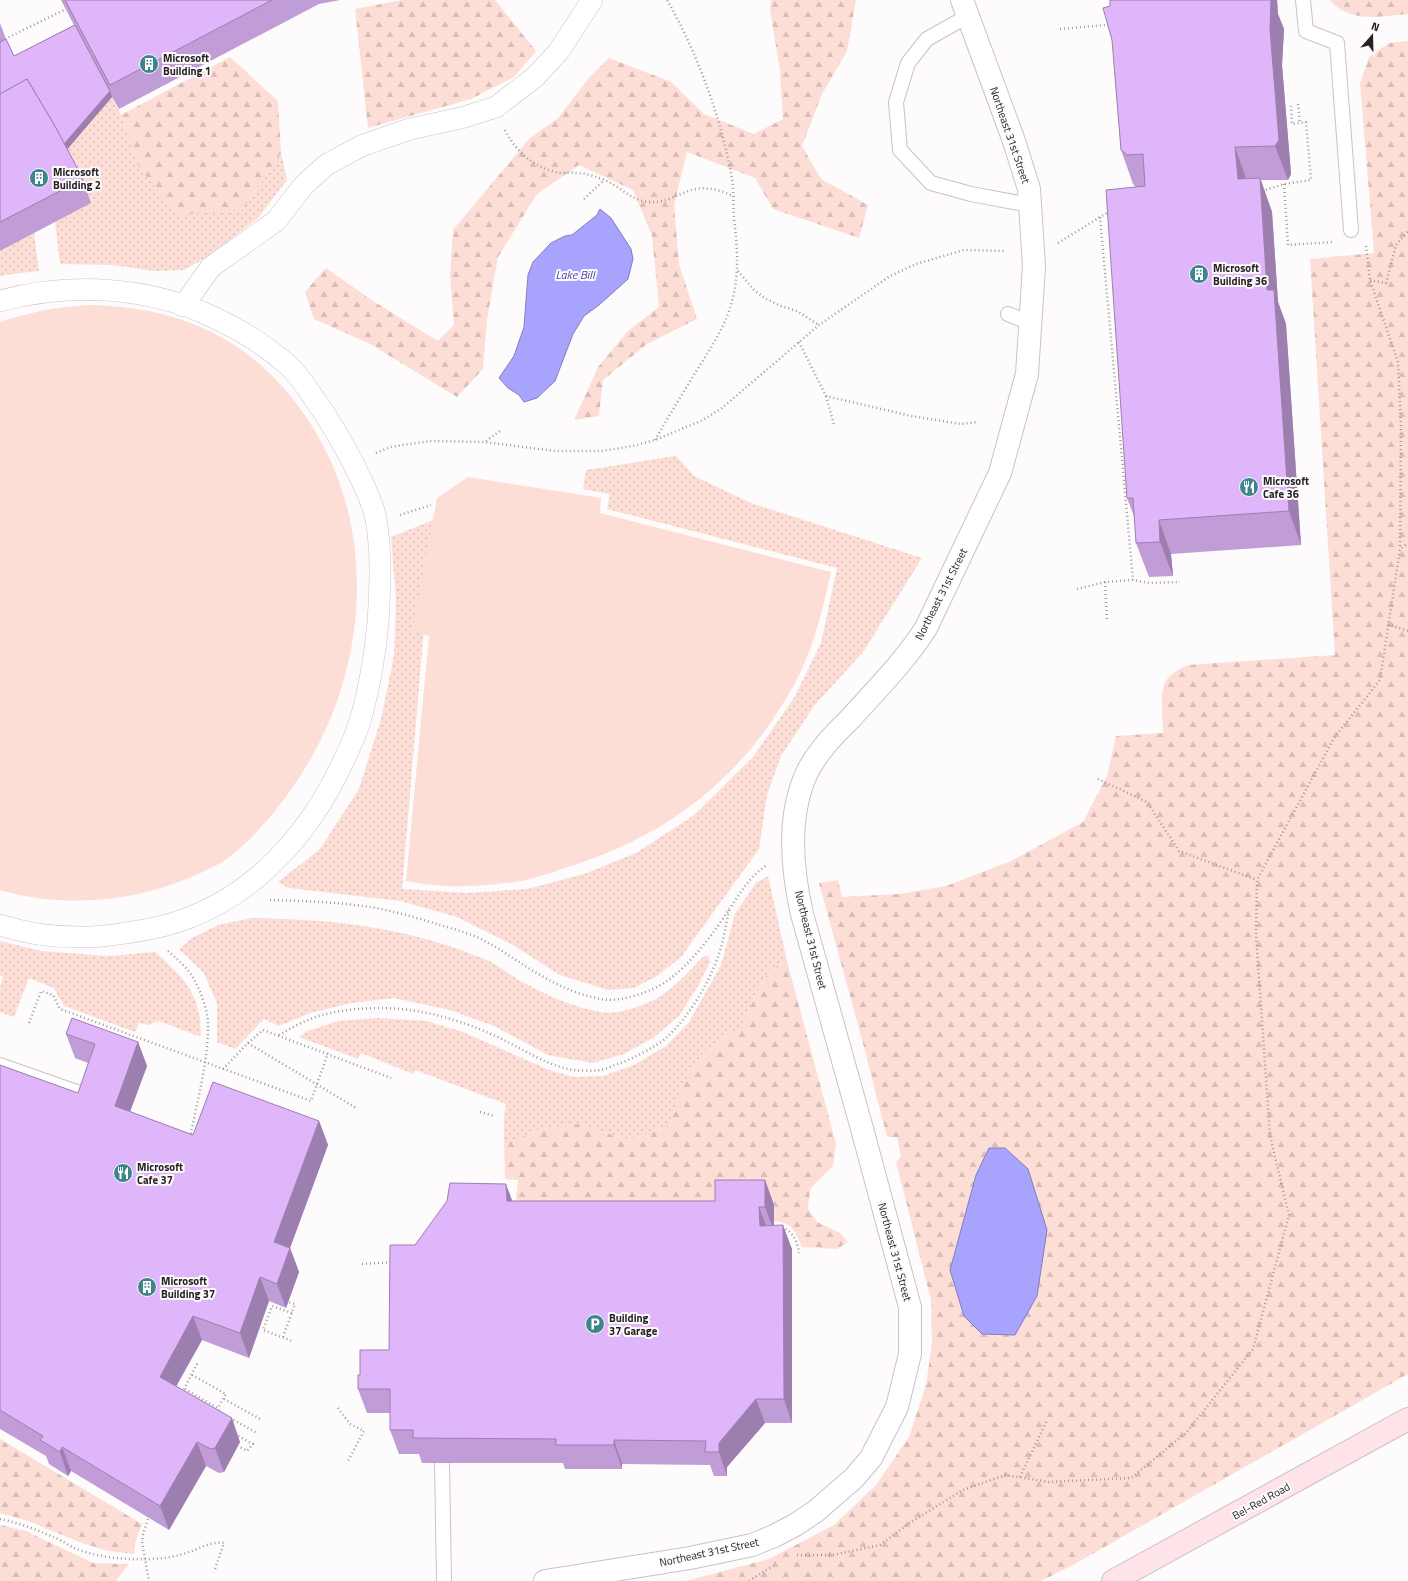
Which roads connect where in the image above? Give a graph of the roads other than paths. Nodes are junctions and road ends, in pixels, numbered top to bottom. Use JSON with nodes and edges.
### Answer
{"nodes":[{"id":1,"x":592,"y":0,"type":"edge"},
{"id":2,"x":1303,"y":0,"type":"edge"},
{"id":3,"x":965,"y":8,"type":"edge"},
{"id":4,"x":1030,"y":205,"type":"junction"},
{"id":5,"x":1351,"y":230,"type":"dead end"},
{"id":6,"x":0,"y":301,"type":"edge"},
{"id":7,"x":183,"y":306,"type":"junction"},
{"id":8,"x":1008,"y":314,"type":"dead end"},
{"id":9,"x":1030,"y":323,"type":"junction"},
{"id":10,"x":0,"y":925,"type":"edge"},
{"id":11,"x":0,"y":1065,"type":"edge"},
{"id":12,"x":94,"y":1098,"type":"edge"},
{"id":13,"x":1408,"y":1419,"type":"edge"},
{"id":14,"x":442,"y":1463,"type":"edge"},
{"id":15,"x":444,"y":1581,"type":"edge"},
{"id":16,"x":545,"y":1581,"type":"edge"},
{"id":17,"x":1113,"y":1581,"type":"edge"}],
"edges":[{"from":1,"to":7,"type":"street"},
{"from":2,"to":5,"type":"lane"},
{"from":3,"to":4,"type":"street","name":"Northeast 31st Street"},
{"from":3,"to":4,"type":"lane"},
{"from":4,"to":9,"type":"street","name":"Northeast 31st Street"},
{"from":6,"to":7,"type":"street"},
{"from":7,"to":10,"type":"street"},
{"from":8,"to":9,"type":"lane"},
{"from":9,"to":16,"type":"street","name":"Northeast 31st Street"},
{"from":11,"to":12,"type":"lane"},
{"from":13,"to":17,"type":"main road","name":"Bel-Red Road"},
{"from":14,"to":15,"type":"lane"}]}
